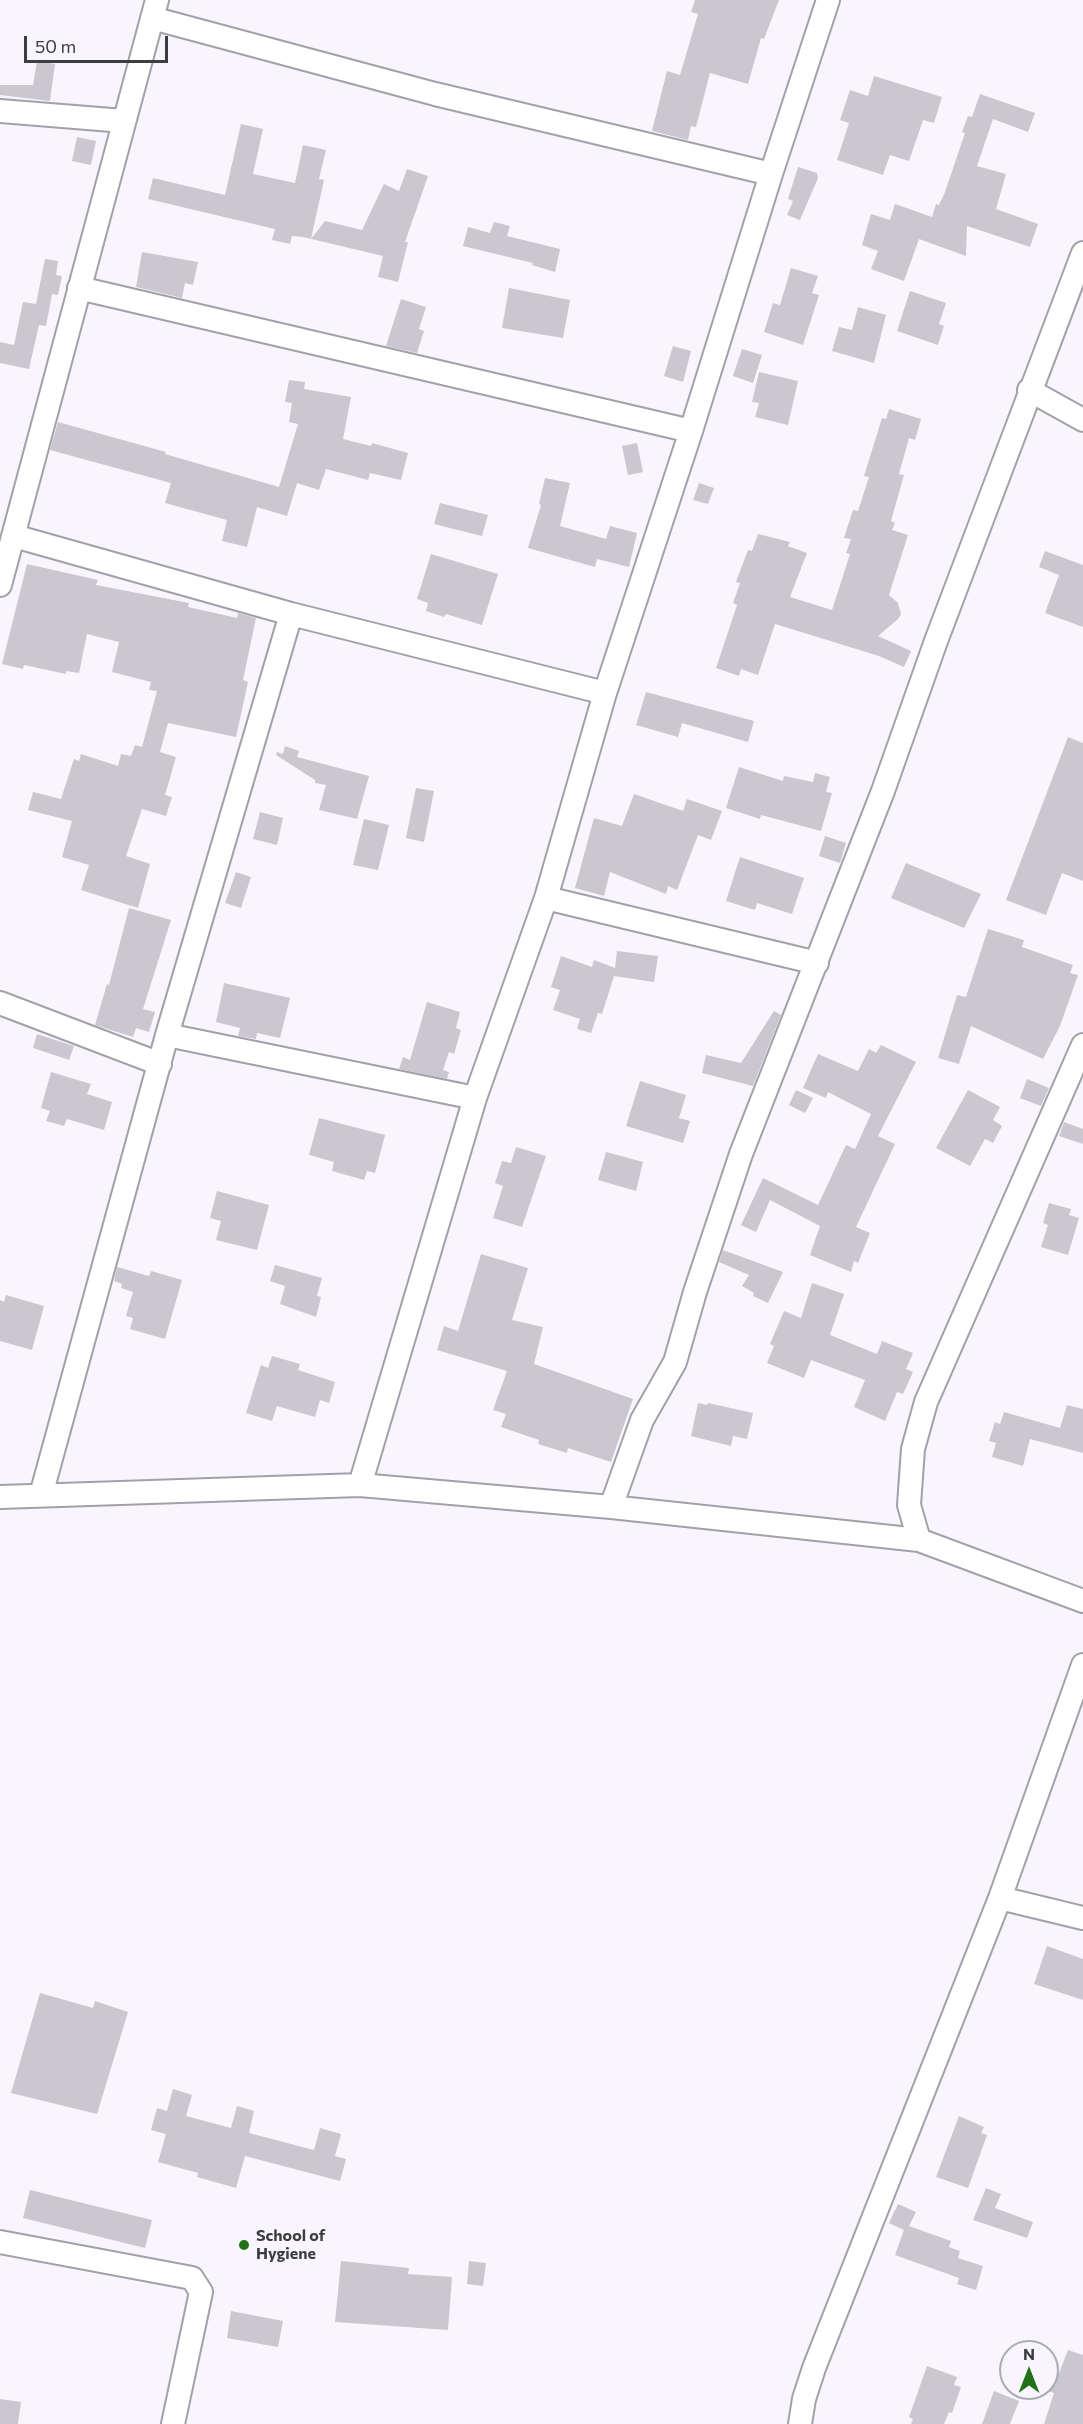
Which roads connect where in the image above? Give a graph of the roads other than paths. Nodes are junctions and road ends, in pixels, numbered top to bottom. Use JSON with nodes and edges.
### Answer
{"nodes":[{"id":1,"x":828,"y":0,"type":"edge"},
{"id":2,"x":155,"y":9,"type":"edge"},
{"id":3,"x":0,"y":111,"type":"edge"},
{"id":4,"x":124,"y":121,"type":"junction"},
{"id":5,"x":771,"y":174,"type":"junction"},
{"id":6,"x":1083,"y":253,"type":"edge"},
{"id":7,"x":79,"y":288,"type":"junction"},
{"id":8,"x":1029,"y":390,"type":"junction"},
{"id":9,"x":1083,"y":420,"type":"edge"},
{"id":10,"x":692,"y":431,"type":"junction"},
{"id":11,"x":14,"y":536,"type":"junction"},
{"id":12,"x":0,"y":585,"type":"edge"},
{"id":13,"x":291,"y":614,"type":"junction"},
{"id":14,"x":605,"y":693,"type":"junction"},
{"id":15,"x":546,"y":898,"type":"junction"},
{"id":16,"x":817,"y":963,"type":"junction"},
{"id":17,"x":0,"y":1003,"type":"edge"},
{"id":18,"x":167,"y":1035,"type":"junction"},
{"id":19,"x":1083,"y":1045,"type":"edge"},
{"id":20,"x":160,"y":1064,"type":"junction"},
{"id":21,"x":1078,"y":1069,"type":"edge"},
{"id":22,"x":476,"y":1098,"type":"junction"},
{"id":23,"x":360,"y":1485,"type":"junction"},
{"id":24,"x":41,"y":1495,"type":"junction"},
{"id":25,"x":0,"y":1497,"type":"edge"},
{"id":26,"x":610,"y":1507,"type":"junction"},
{"id":27,"x":919,"y":1540,"type":"junction"},
{"id":28,"x":1083,"y":1601,"type":"edge"},
{"id":29,"x":1083,"y":1665,"type":"edge"},
{"id":30,"x":999,"y":1898,"type":"junction"},
{"id":31,"x":1083,"y":1918,"type":"edge"},
{"id":32,"x":0,"y":2242,"type":"edge"},
{"id":33,"x":173,"y":2424,"type":"edge"},
{"id":34,"x":800,"y":2424,"type":"edge"}],
"edges":[{"from":1,"to":5,"type":"street"},
{"from":2,"to":4,"type":"street"},
{"from":2,"to":5,"type":"street"},
{"from":3,"to":4,"type":"street"},
{"from":4,"to":7,"type":"street"},
{"from":5,"to":10,"type":"street"},
{"from":6,"to":8,"type":"street"},
{"from":7,"to":10,"type":"street"},
{"from":7,"to":11,"type":"street"},
{"from":8,"to":9,"type":"street"},
{"from":8,"to":16,"type":"street"},
{"from":10,"to":14,"type":"street"},
{"from":11,"to":12,"type":"street"},
{"from":11,"to":13,"type":"street"},
{"from":13,"to":14,"type":"street"},
{"from":13,"to":18,"type":"street"},
{"from":14,"to":15,"type":"street"},
{"from":15,"to":16,"type":"street"},
{"from":15,"to":22,"type":"street"},
{"from":16,"to":26,"type":"street"},
{"from":17,"to":20,"type":"street"},
{"from":18,"to":20,"type":"street"},
{"from":18,"to":22,"type":"street"},
{"from":19,"to":21,"type":"street"},
{"from":20,"to":24,"type":"street"},
{"from":21,"to":27,"type":"street"},
{"from":22,"to":23,"type":"street"},
{"from":23,"to":24,"type":"street"},
{"from":23,"to":26,"type":"street"},
{"from":24,"to":25,"type":"street"},
{"from":26,"to":27,"type":"street"},
{"from":27,"to":28,"type":"street"},
{"from":29,"to":30,"type":"street"},
{"from":30,"to":31,"type":"street"},
{"from":30,"to":34,"type":"street"},
{"from":32,"to":33,"type":"street"}]}
